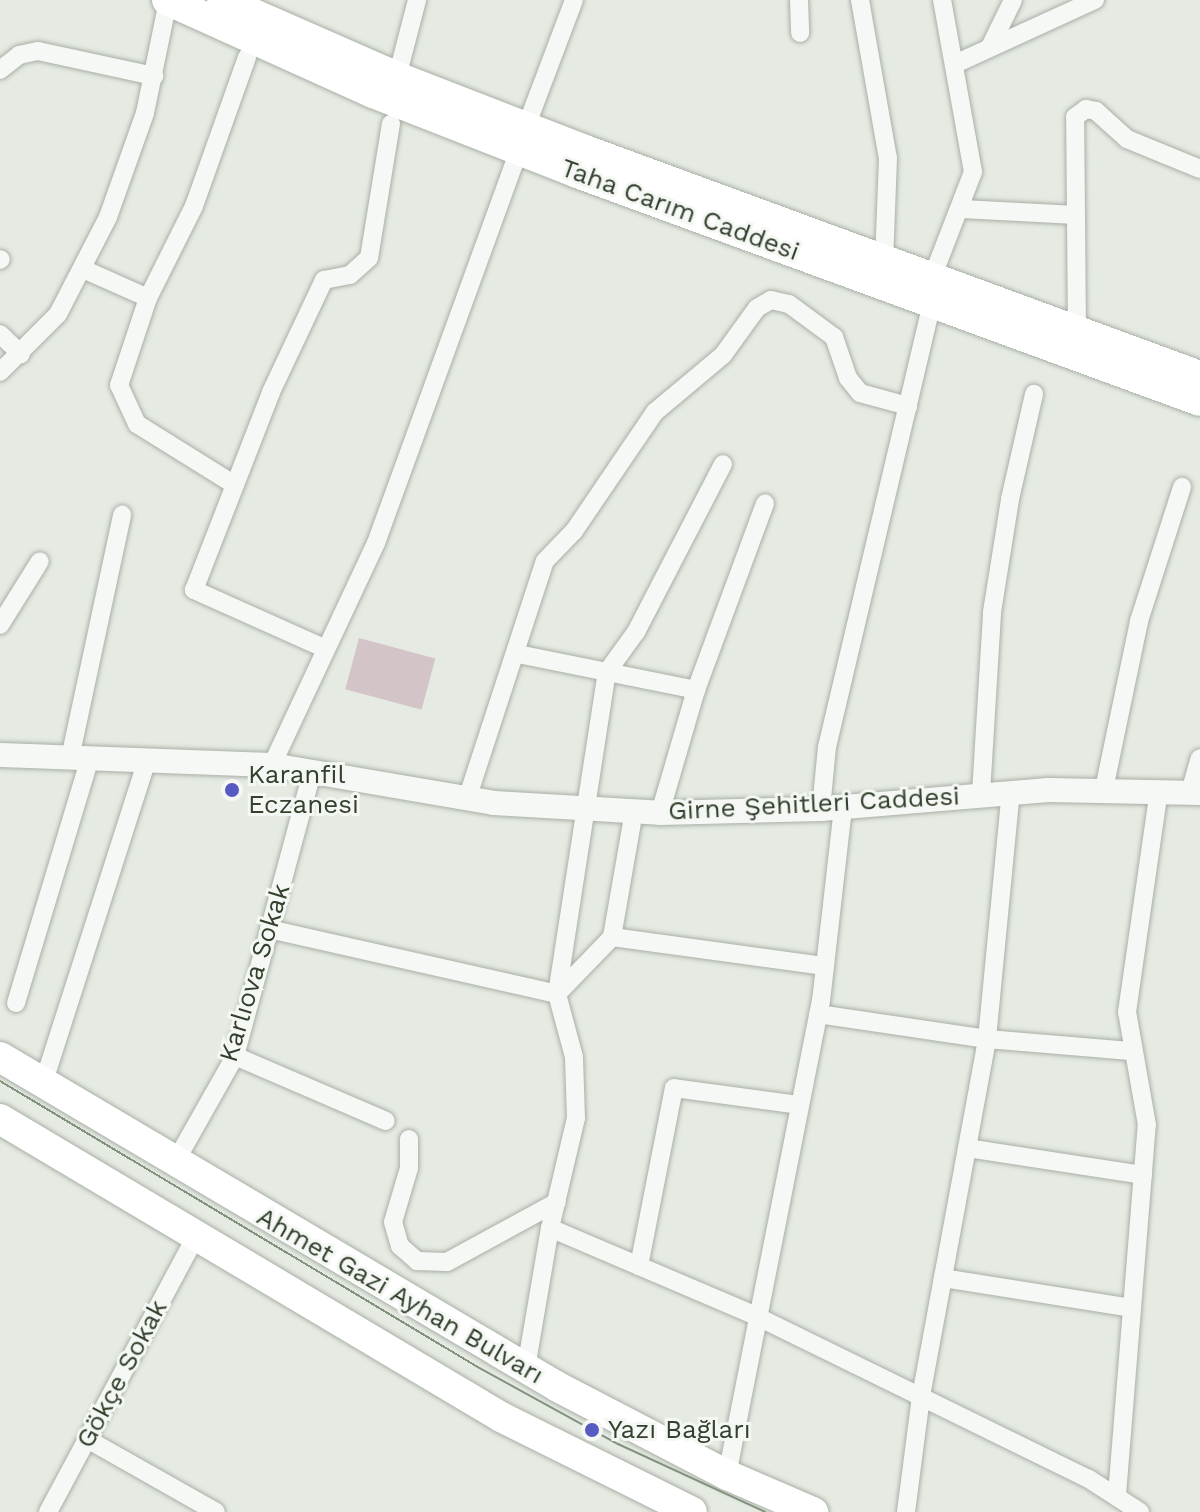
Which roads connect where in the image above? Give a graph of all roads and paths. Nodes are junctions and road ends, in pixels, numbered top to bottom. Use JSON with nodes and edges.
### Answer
{"nodes":[{"id":1,"x":167,"y":0,"type":"edge"},
{"id":2,"x":222,"y":0,"type":"edge"},
{"id":3,"x":417,"y":0,"type":"edge"},
{"id":4,"x":574,"y":0,"type":"edge"},
{"id":5,"x":799,"y":0,"type":"edge"},
{"id":6,"x":860,"y":0,"type":"edge"},
{"id":7,"x":942,"y":0,"type":"edge"},
{"id":8,"x":1013,"y":0,"type":"edge"},
{"id":9,"x":1086,"y":2,"type":"edge"},
{"id":10,"x":261,"y":8,"type":"edge"},
{"id":11,"x":800,"y":33,"type":"dead end"},
{"id":12,"x":990,"y":47,"type":"junction"},
{"id":13,"x":247,"y":57,"type":"dead end"},
{"id":14,"x":955,"y":64,"type":"junction"},
{"id":15,"x":0,"y":70,"type":"edge"},
{"id":16,"x":154,"y":76,"type":"junction"},
{"id":17,"x":397,"y":77,"type":"junction"},
{"id":18,"x":391,"y":124,"type":"dead end"},
{"id":19,"x":522,"y":139,"type":"junction"},
{"id":20,"x":1200,"y":169,"type":"edge"},
{"id":21,"x":962,"y":209,"type":"junction"},
{"id":22,"x":1076,"y":215,"type":"junction"},
{"id":23,"x":884,"y":260,"type":"junction"},
{"id":24,"x":83,"y":269,"type":"junction"},
{"id":25,"x":932,"y":291,"type":"junction"},
{"id":26,"x":148,"y":298,"type":"junction"},
{"id":27,"x":1077,"y":332,"type":"junction"},
{"id":28,"x":0,"y":334,"type":"edge"},
{"id":29,"x":21,"y":354,"type":"junction"},
{"id":30,"x":0,"y":372,"type":"edge"},
{"id":31,"x":1200,"y":376,"type":"edge"},
{"id":32,"x":1034,"y":394,"type":"dead end"},
{"id":33,"x":1200,"y":401,"type":"edge"},
{"id":34,"x":908,"y":406,"type":"junction"},
{"id":35,"x":723,"y":464,"type":"dead end"},
{"id":36,"x":235,"y":485,"type":"junction"},
{"id":37,"x":1182,"y":487,"type":"dead end"},
{"id":38,"x":765,"y":503,"type":"dead end"},
{"id":39,"x":122,"y":515,"type":"dead end"},
{"id":40,"x":40,"y":561,"type":"dead end"},
{"id":41,"x":0,"y":625,"type":"edge"},
{"id":42,"x":326,"y":649,"type":"junction"},
{"id":43,"x":518,"y":654,"type":"junction"},
{"id":44,"x":607,"y":672,"type":"junction"},
{"id":45,"x":696,"y":690,"type":"junction"},
{"id":46,"x":0,"y":755,"type":"edge"},
{"id":47,"x":80,"y":758,"type":"junction"},
{"id":48,"x":1200,"y":758,"type":"edge"},
{"id":49,"x":147,"y":760,"type":"junction"},
{"id":50,"x":272,"y":765,"type":"junction"},
{"id":51,"x":312,"y":772,"type":"junction"},
{"id":52,"x":1104,"y":789,"type":"junction"},
{"id":53,"x":1159,"y":790,"type":"junction"},
{"id":54,"x":1011,"y":792,"type":"junction"},
{"id":55,"x":1195,"y":792,"type":"edge"},
{"id":56,"x":981,"y":794,"type":"junction"},
{"id":57,"x":467,"y":799,"type":"junction"},
{"id":58,"x":586,"y":808,"type":"junction"},
{"id":59,"x":832,"y":808,"type":"junction"},
{"id":60,"x":634,"y":811,"type":"junction"},
{"id":61,"x":660,"y":813,"type":"junction"},
{"id":62,"x":269,"y":929,"type":"junction"},
{"id":63,"x":612,"y":937,"type":"junction"},
{"id":64,"x":825,"y":966,"type":"junction"},
{"id":65,"x":557,"y":994,"type":"junction"},
{"id":66,"x":16,"y":1003,"type":"dead end"},
{"id":67,"x":818,"y":1014,"type":"junction"},
{"id":68,"x":987,"y":1039,"type":"junction"},
{"id":69,"x":1130,"y":1051,"type":"junction"},
{"id":70,"x":235,"y":1056,"type":"junction"},
{"id":71,"x":0,"y":1057,"type":"edge"},
{"id":72,"x":43,"y":1084,"type":"junction"},
{"id":73,"x":799,"y":1105,"type":"junction"},
{"id":74,"x":0,"y":1119,"type":"edge"},
{"id":75,"x":386,"y":1121,"type":"dead end"},
{"id":76,"x":409,"y":1139,"type":"dead end"},
{"id":77,"x":967,"y":1148,"type":"junction"},
{"id":78,"x":174,"y":1164,"type":"junction"},
{"id":79,"x":1143,"y":1175,"type":"junction"},
{"id":80,"x":557,"y":1202,"type":"junction"},
{"id":81,"x":550,"y":1228,"type":"junction"},
{"id":82,"x":196,"y":1236,"type":"junction"},
{"id":83,"x":639,"y":1266,"type":"junction"},
{"id":84,"x":943,"y":1278,"type":"junction"},
{"id":85,"x":1132,"y":1308,"type":"junction"},
{"id":86,"x":756,"y":1316,"type":"junction"},
{"id":87,"x":526,"y":1368,"type":"junction"},
{"id":88,"x":921,"y":1396,"type":"junction"},
{"id":89,"x":87,"y":1439,"type":"junction"},
{"id":90,"x":727,"y":1475,"type":"junction"},
{"id":91,"x":1117,"y":1495,"type":"junction"},
{"id":92,"x":48,"y":1512,"type":"edge"},
{"id":93,"x":216,"y":1512,"type":"edge"},
{"id":94,"x":692,"y":1512,"type":"edge"},
{"id":95,"x":813,"y":1512,"type":"edge"},
{"id":96,"x":906,"y":1512,"type":"edge"},
{"id":97,"x":1140,"y":1512,"type":"edge"}],
"edges":[{"from":1,"to":16,"type":"street"},
{"from":1,"to":19,"type":"main road","name":"Taha Carım Caddesi"},
{"from":2,"to":10,"type":"main road","name":"Taha Carım Caddesi"},
{"from":3,"to":17,"type":"street"},
{"from":4,"to":19,"type":"street"},
{"from":5,"to":11,"type":"street"},
{"from":6,"to":23,"type":"street"},
{"from":7,"to":14,"type":"street"},
{"from":8,"to":12,"type":"street"},
{"from":9,"to":12,"type":"street"},
{"from":10,"to":17,"type":"main road","name":"Taha Carım Caddesi"},
{"from":12,"to":14,"type":"street"},
{"from":13,"to":26,"type":"street"},
{"from":14,"to":21,"type":"street"},
{"from":15,"to":16,"type":"street"},
{"from":16,"to":24,"type":"street"},
{"from":17,"to":19,"type":"main road","name":"Taha Carım Caddesi"},
{"from":18,"to":36,"type":"street"},
{"from":19,"to":23,"type":"main road","name":"Taha Carım Caddesi"},
{"from":19,"to":25,"type":"main road","name":"Taha Carım Caddesi"},
{"from":19,"to":42,"type":"street"},
{"from":20,"to":22,"type":"street"},
{"from":21,"to":22,"type":"street"},
{"from":21,"to":25,"type":"street"},
{"from":22,"to":27,"type":"street"},
{"from":23,"to":25,"type":"main road","name":"Taha Carım Caddesi"},
{"from":24,"to":26,"type":"street"},
{"from":24,"to":29,"type":"street"},
{"from":25,"to":27,"type":"main road","name":"Taha Carım Caddesi"},
{"from":25,"to":33,"type":"main road","name":"Taha Carım Caddesi"},
{"from":25,"to":34,"type":"street"},
{"from":26,"to":36,"type":"street"},
{"from":27,"to":31,"type":"main road","name":"Taha Carım Caddesi"},
{"from":28,"to":29,"type":"street"},
{"from":29,"to":30,"type":"street"},
{"from":32,"to":56,"type":"street"},
{"from":34,"to":43,"type":"street"},
{"from":34,"to":59,"type":"street"},
{"from":35,"to":44,"type":"street"},
{"from":36,"to":42,"type":"street"},
{"from":37,"to":52,"type":"street"},
{"from":38,"to":45,"type":"street"},
{"from":39,"to":47,"type":"street"},
{"from":40,"to":41,"type":"street"},
{"from":42,"to":50,"type":"street"},
{"from":43,"to":44,"type":"street"},
{"from":43,"to":57,"type":"street"},
{"from":44,"to":45,"type":"street"},
{"from":44,"to":58,"type":"street"},
{"from":45,"to":61,"type":"street"},
{"from":46,"to":47,"type":"street","name":"Girne Şehitleri Caddesi"},
{"from":47,"to":49,"type":"street","name":"Girne Şehitleri Caddesi"},
{"from":47,"to":66,"type":"street"},
{"from":48,"to":55,"type":"street"},
{"from":49,"to":50,"type":"street","name":"Girne Şehitleri Caddesi"},
{"from":49,"to":72,"type":"street"},
{"from":50,"to":51,"type":"street","name":"Girne Şehitleri Caddesi"},
{"from":51,"to":57,"type":"street","name":"Girne Şehitleri Caddesi"},
{"from":51,"to":62,"type":"street","name":"Karlıova Sokak"},
{"from":52,"to":53,"type":"street","name":"Girne Şehitleri Caddesi"},
{"from":52,"to":54,"type":"street","name":"Girne Şehitleri Caddesi"},
{"from":53,"to":55,"type":"street","name":"Girne Şehitleri Caddesi"},
{"from":53,"to":69,"type":"street"},
{"from":54,"to":56,"type":"street","name":"Girne Şehitleri Caddesi"},
{"from":54,"to":68,"type":"street"},
{"from":56,"to":59,"type":"street","name":"Girne Şehitleri Caddesi"},
{"from":57,"to":58,"type":"street","name":"Girne Şehitleri Caddesi"},
{"from":58,"to":60,"type":"street","name":"Girne Şehitleri Caddesi"},
{"from":58,"to":65,"type":"street"},
{"from":59,"to":61,"type":"street","name":"Girne Şehitleri Caddesi"},
{"from":59,"to":64,"type":"street"},
{"from":60,"to":61,"type":"street","name":"Girne Şehitleri Caddesi"},
{"from":60,"to":63,"type":"street"},
{"from":62,"to":65,"type":"street"},
{"from":62,"to":70,"type":"street","name":"Karlıova Sokak"},
{"from":63,"to":64,"type":"street"},
{"from":63,"to":65,"type":"street"},
{"from":64,"to":67,"type":"street"},
{"from":65,"to":80,"type":"street"},
{"from":67,"to":68,"type":"street"},
{"from":67,"to":73,"type":"street"},
{"from":68,"to":69,"type":"street"},
{"from":68,"to":77,"type":"street"},
{"from":69,"to":79,"type":"street"},
{"from":70,"to":75,"type":"street"},
{"from":70,"to":78,"type":"street","name":"Karlıova Sokak"},
{"from":71,"to":72,"type":"main road","name":"Ahmet Gazi Ayhan Bulvarı"},
{"from":72,"to":78,"type":"main road","name":"Ahmet Gazi Ayhan Bulvarı"},
{"from":73,"to":83,"type":"street"},
{"from":73,"to":86,"type":"street"},
{"from":74,"to":82,"type":"main road","name":"Ahmet Gazi Ayhan Bulvarı"},
{"from":76,"to":80,"type":"street"},
{"from":77,"to":79,"type":"street"},
{"from":77,"to":84,"type":"street"},
{"from":78,"to":87,"type":"main road","name":"Ahmet Gazi Ayhan Bulvarı"},
{"from":79,"to":85,"type":"street"},
{"from":80,"to":81,"type":"street"},
{"from":81,"to":83,"type":"street"},
{"from":81,"to":87,"type":"street"},
{"from":82,"to":89,"type":"street","name":"Gökçe Sokak"},
{"from":82,"to":94,"type":"main road","name":"Ahmet Gazi Ayhan Bulvarı"},
{"from":83,"to":86,"type":"street"},
{"from":84,"to":85,"type":"street"},
{"from":84,"to":88,"type":"street"},
{"from":85,"to":91,"type":"street"},
{"from":86,"to":88,"type":"street"},
{"from":86,"to":90,"type":"street"},
{"from":87,"to":90,"type":"main road","name":"Ahmet Gazi Ayhan Bulvarı"},
{"from":88,"to":91,"type":"street"},
{"from":88,"to":96,"type":"street"},
{"from":89,"to":92,"type":"street","name":"Gökçe Sokak"},
{"from":89,"to":93,"type":"street"},
{"from":90,"to":95,"type":"main road","name":"Ahmet Gazi Ayhan Bulvarı"},
{"from":91,"to":97,"type":"street"}]}
